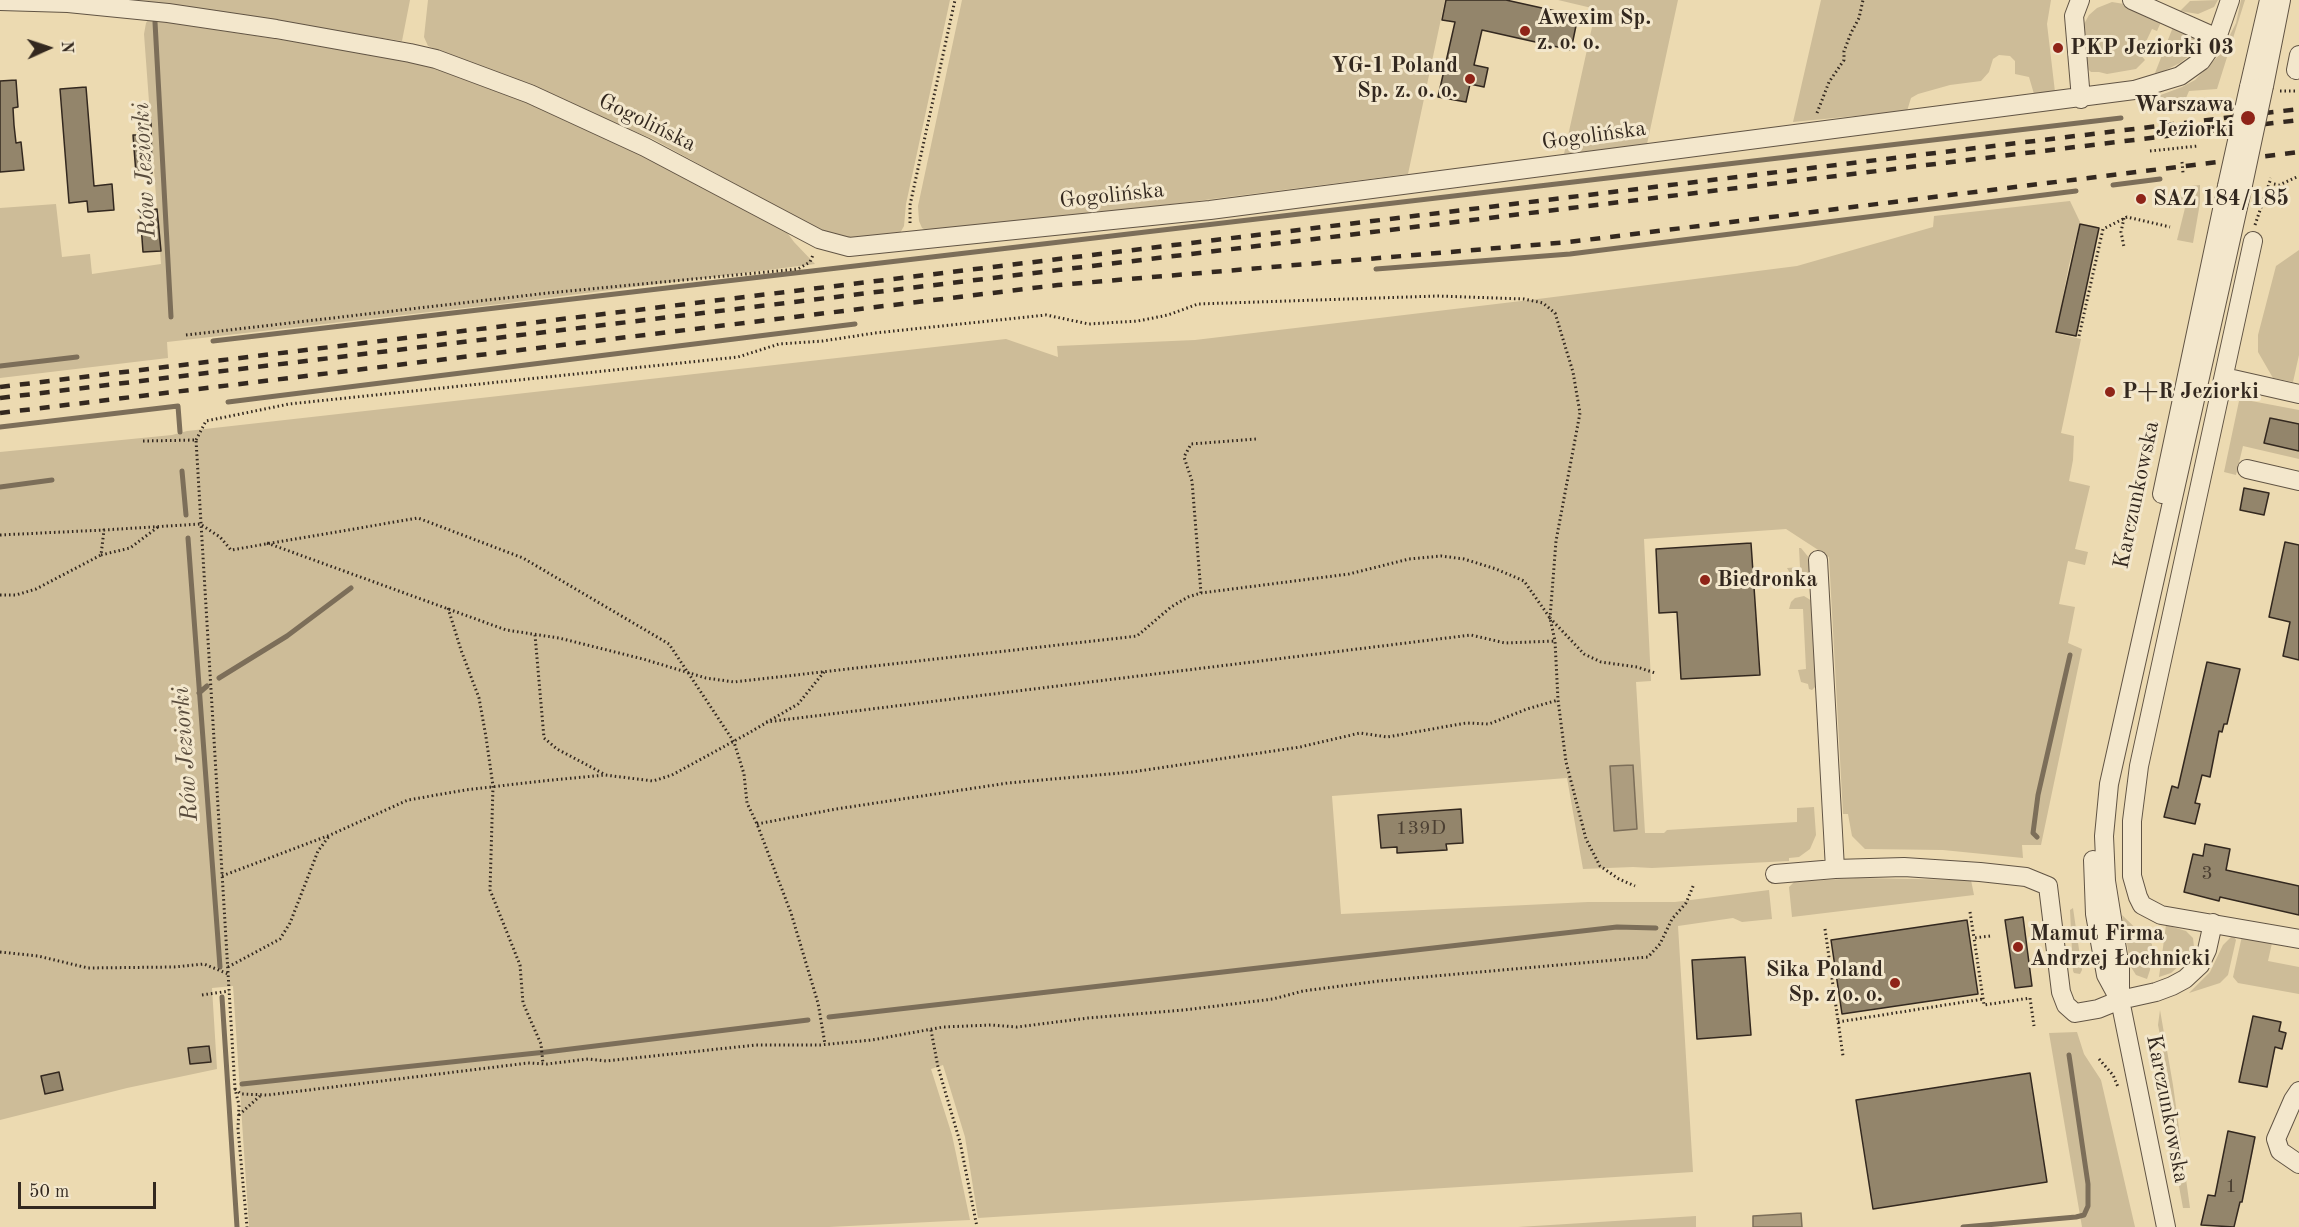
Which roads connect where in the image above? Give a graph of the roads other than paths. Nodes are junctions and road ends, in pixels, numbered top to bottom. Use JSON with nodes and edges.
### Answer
{"nodes":[{"id":1,"x":2080,"y":0,"type":"edge"},
{"id":2,"x":2132,"y":0,"type":"edge"},
{"id":3,"x":2269,"y":0,"type":"edge"},
{"id":4,"x":2281,"y":0,"type":"edge"},
{"id":5,"x":0,"y":1,"type":"edge"},
{"id":6,"x":2229,"y":3,"type":"edge"},
{"id":7,"x":2217,"y":38,"type":"junction"},
{"id":8,"x":2264,"y":88,"type":"junction"},
{"id":9,"x":2081,"y":99,"type":"junction"},
{"id":10,"x":2254,"y":235,"type":"road end"},
{"id":11,"x":2224,"y":377,"type":"junction"},
{"id":12,"x":2299,"y":394,"type":"edge"},
{"id":13,"x":2247,"y":470,"type":"dead end"},
{"id":14,"x":2299,"y":481,"type":"edge"},
{"id":15,"x":1818,"y":560,"type":"dead end"},
{"id":16,"x":1834,"y":869,"type":"junction"},
{"id":17,"x":1775,"y":874,"type":"dead end"},
{"id":18,"x":2213,"y":923,"type":"junction"},
{"id":19,"x":2299,"y":939,"type":"edge"},
{"id":20,"x":2120,"y":1000,"type":"junction"},
{"id":21,"x":2299,"y":1091,"type":"edge"},
{"id":22,"x":2299,"y":1164,"type":"edge"},
{"id":23,"x":2166,"y":1227,"type":"edge"}],
"edges":[{"from":1,"to":9,"type":"street"},
{"from":2,"to":7,"type":"street"},
{"from":3,"to":8,"type":"street","name":"Karczunkowska"},
{"from":4,"to":8,"type":"street","name":"Karczunkowska"},
{"from":5,"to":9,"type":"street","name":"Gogolińska"},
{"from":6,"to":7,"type":"street","name":"Gogolińska"},
{"from":7,"to":9,"type":"street","name":"Gogolińska"},
{"from":8,"to":20,"type":"street","name":"Karczunkowska","bridge":true},
{"from":10,"to":11,"type":"street"},
{"from":11,"to":12,"type":"street"},
{"from":11,"to":18,"type":"street"},
{"from":13,"to":14,"type":"street"},
{"from":15,"to":16,"type":"street"},
{"from":16,"to":17,"type":"street"},
{"from":16,"to":20,"type":"street"},
{"from":18,"to":19,"type":"street"},
{"from":18,"to":20,"type":"street"},
{"from":20,"to":23,"type":"street","name":"Karczunkowska"},
{"from":21,"to":22,"type":"street"}]}
